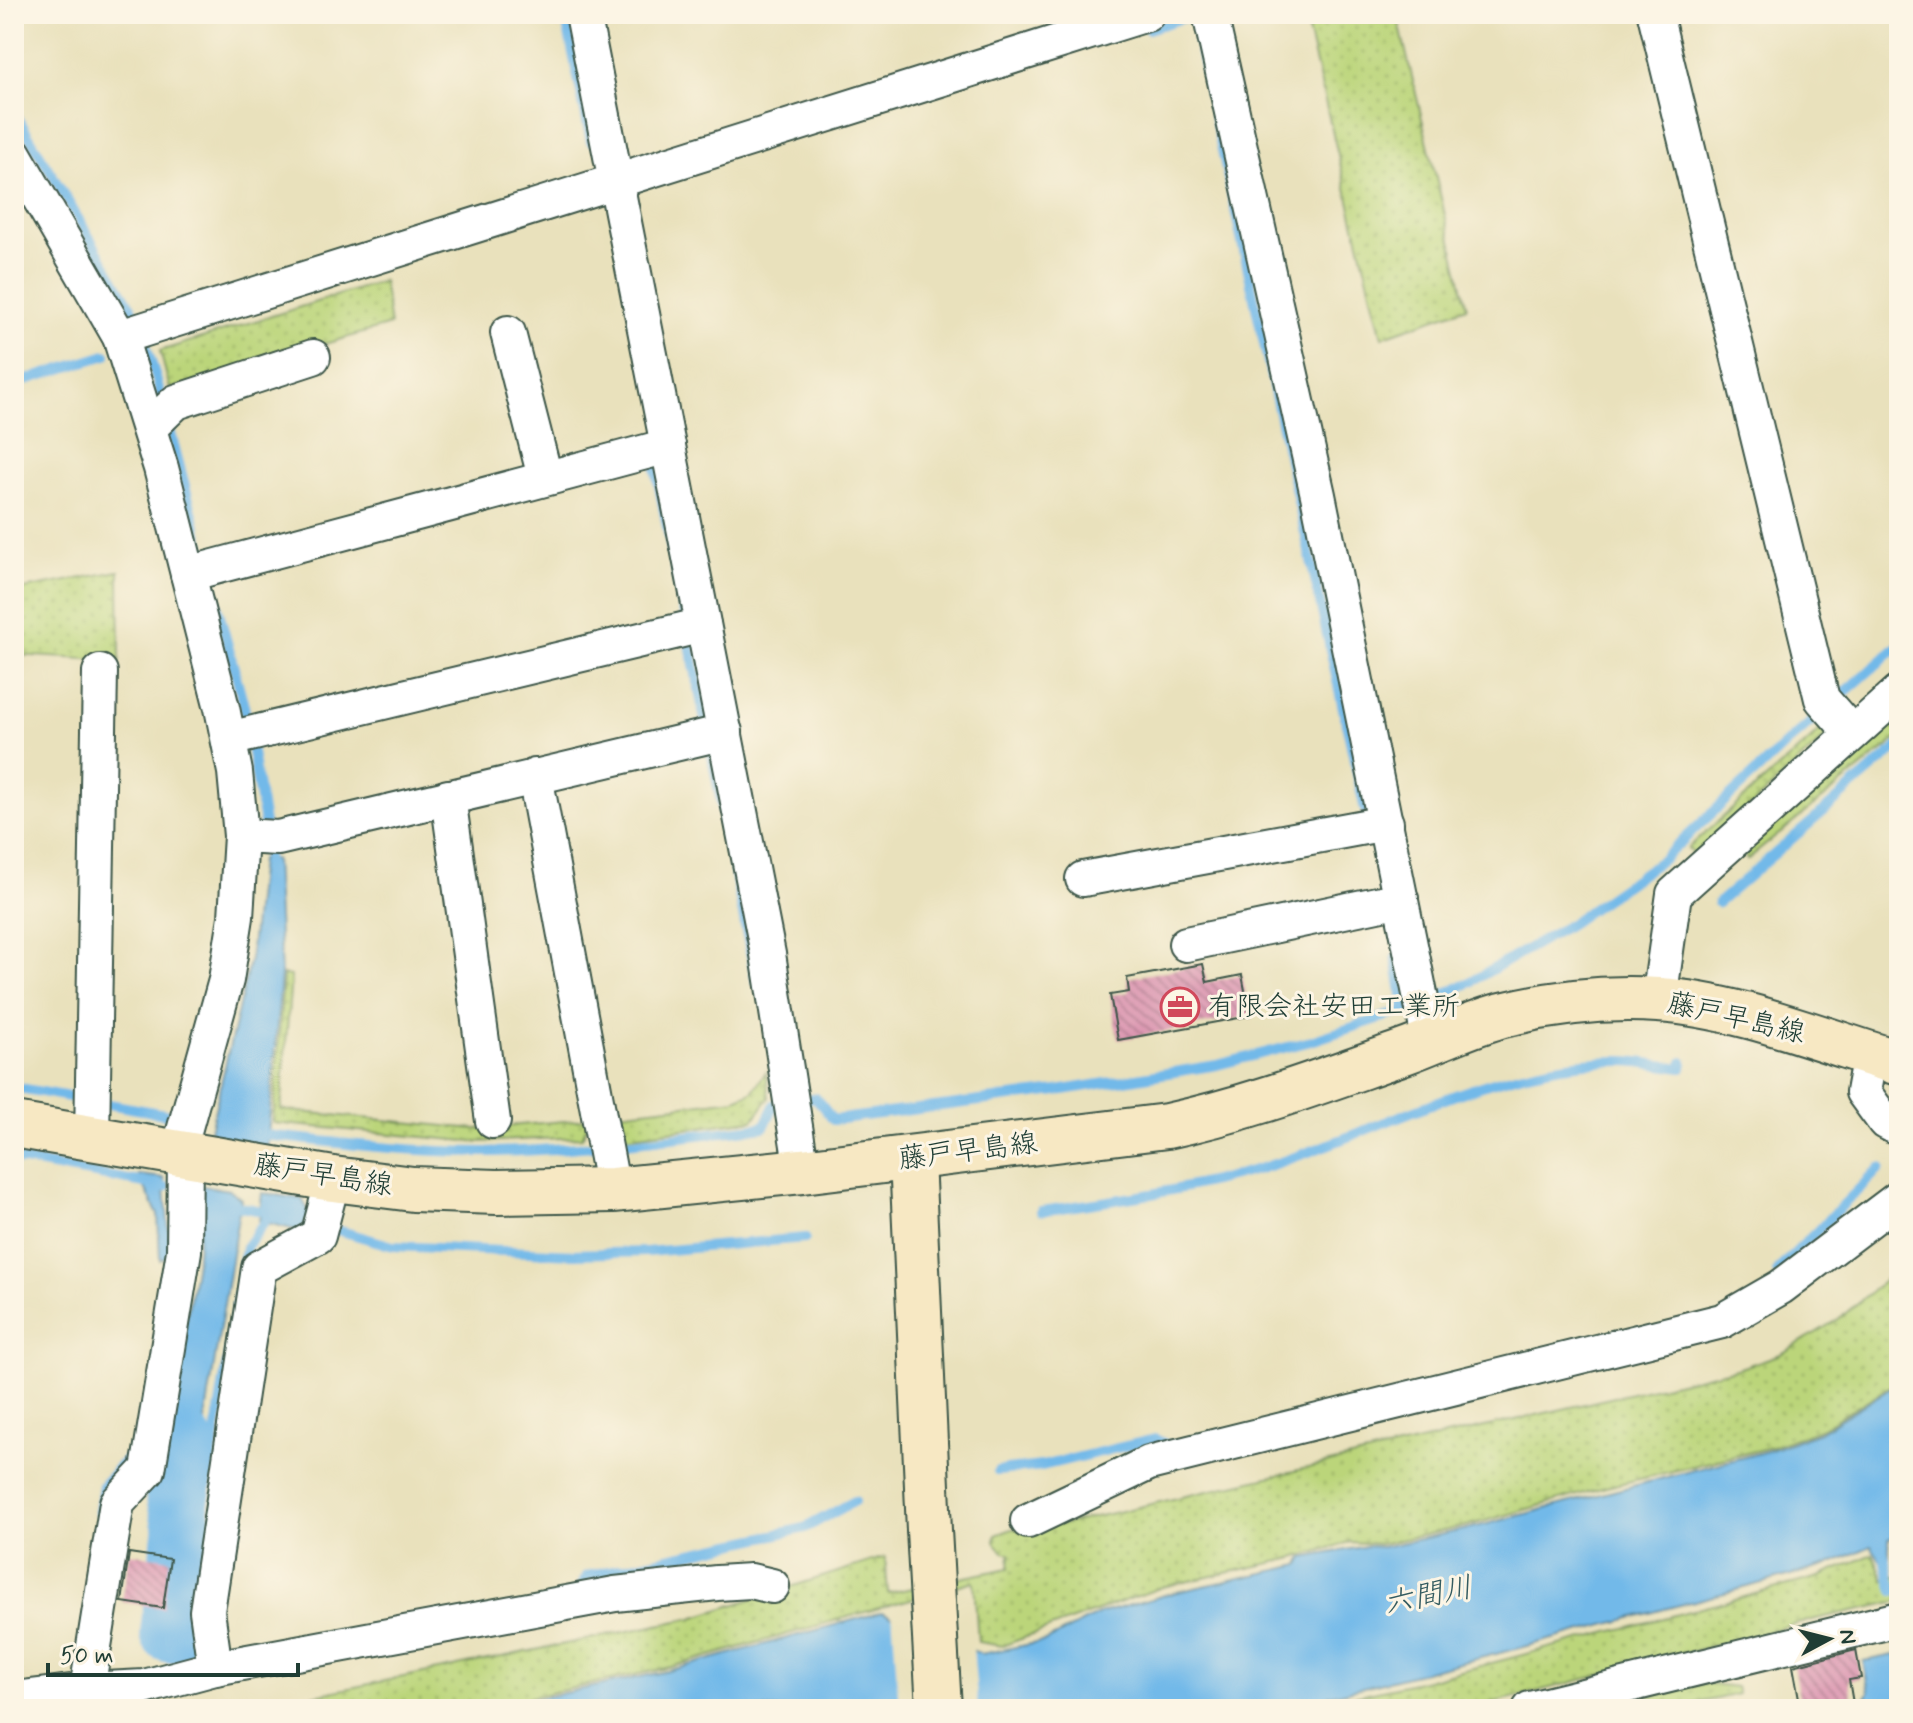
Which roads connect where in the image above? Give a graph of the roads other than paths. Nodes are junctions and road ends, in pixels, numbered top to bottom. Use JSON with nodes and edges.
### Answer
{"nodes":[{"id":1,"x":583,"y":14,"type":"edge"},
{"id":2,"x":1147,"y":14,"type":"edge"},
{"id":3,"x":1655,"y":14,"type":"edge"},
{"id":4,"x":1210,"y":16,"type":"edge"},
{"id":5,"x":14,"y":154,"type":"edge"},
{"id":6,"x":611,"y":190,"type":"junction"},
{"id":7,"x":134,"y":332,"type":"junction"},
{"id":8,"x":508,"y":333,"type":"dead end"},
{"id":9,"x":313,"y":357,"type":"dead end"},
{"id":10,"x":161,"y":416,"type":"junction"},
{"id":11,"x":658,"y":449,"type":"junction"},
{"id":12,"x":545,"y":477,"type":"junction"},
{"id":13,"x":201,"y":570,"type":"junction"},
{"id":14,"x":693,"y":627,"type":"junction"},
{"id":15,"x":100,"y":672,"type":"dead end"},
{"id":16,"x":1899,"y":692,"type":"edge"},
{"id":17,"x":1837,"y":717,"type":"junction"},
{"id":18,"x":714,"y":734,"type":"junction"},
{"id":19,"x":243,"y":735,"type":"junction"},
{"id":20,"x":535,"y":776,"type":"junction"},
{"id":21,"x":448,"y":797,"type":"junction"},
{"id":22,"x":1375,"y":825,"type":"junction"},
{"id":23,"x":257,"y":837,"type":"junction"},
{"id":24,"x":1083,"y":879,"type":"dead end"},
{"id":25,"x":1389,"y":901,"type":"junction"},
{"id":26,"x":1186,"y":944,"type":"dead end"},
{"id":27,"x":1659,"y":1000,"type":"junction"},
{"id":28,"x":1425,"y":1016,"type":"junction"},
{"id":29,"x":1884,"y":1058,"type":"edge"},
{"id":30,"x":93,"y":1113,"type":"junction"},
{"id":31,"x":493,"y":1121,"type":"dead end"},
{"id":32,"x":14,"y":1125,"type":"edge"},
{"id":33,"x":1899,"y":1129,"type":"edge"},
{"id":34,"x":190,"y":1155,"type":"junction"},
{"id":35,"x":912,"y":1159,"type":"junction"},
{"id":36,"x":609,"y":1171,"type":"junction"},
{"id":37,"x":802,"y":1171,"type":"junction"},
{"id":38,"x":1899,"y":1198,"type":"edge"},
{"id":39,"x":325,"y":1211,"type":"junction"},
{"id":40,"x":1028,"y":1521,"type":"dead end"},
{"id":41,"x":772,"y":1586,"type":"dead end"},
{"id":42,"x":1899,"y":1619,"type":"edge"},
{"id":43,"x":214,"y":1660,"type":"junction"},
{"id":44,"x":14,"y":1699,"type":"edge"},
{"id":45,"x":88,"y":1699,"type":"edge"},
{"id":46,"x":939,"y":1709,"type":"edge"},
{"id":47,"x":1530,"y":1709,"type":"edge"}],
"edges":[{"from":1,"to":6,"type":"street"},
{"from":2,"to":6,"type":"street"},
{"from":3,"to":17,"type":"street"},
{"from":4,"to":22,"type":"street"},
{"from":5,"to":7,"type":"street"},
{"from":6,"to":7,"type":"street"},
{"from":6,"to":11,"type":"street"},
{"from":7,"to":10,"type":"street"},
{"from":8,"to":12,"type":"street"},
{"from":9,"to":10,"type":"street"},
{"from":10,"to":13,"type":"street"},
{"from":11,"to":12,"type":"street"},
{"from":11,"to":14,"type":"street"},
{"from":12,"to":13,"type":"street"},
{"from":13,"to":19,"type":"street"},
{"from":14,"to":18,"type":"street"},
{"from":14,"to":19,"type":"street"},
{"from":15,"to":30,"type":"street"},
{"from":16,"to":17,"type":"street"},
{"from":17,"to":27,"type":"street"},
{"from":18,"to":20,"type":"street"},
{"from":18,"to":37,"type":"street"},
{"from":19,"to":23,"type":"street"},
{"from":20,"to":21,"type":"street"},
{"from":20,"to":36,"type":"street"},
{"from":21,"to":23,"type":"street"},
{"from":21,"to":31,"type":"street"},
{"from":22,"to":24,"type":"street"},
{"from":22,"to":25,"type":"street"},
{"from":23,"to":34,"type":"street"},
{"from":25,"to":26,"type":"street"},
{"from":25,"to":28,"type":"street"},
{"from":27,"to":28,"type":"main road","name":"藤戸早島線"},
{"from":27,"to":29,"type":"main road","name":"藤戸早島線"},
{"from":28,"to":35,"type":"main road","name":"藤戸早島線"},
{"from":29,"to":33,"type":"street"},
{"from":30,"to":32,"type":"main road","name":"藤戸早島線"},
{"from":30,"to":34,"type":"main road","name":"藤戸早島線"},
{"from":34,"to":39,"type":"main road","name":"藤戸早島線"},
{"from":34,"to":45,"type":"street"},
{"from":35,"to":37,"type":"main road","name":"藤戸早島線"},
{"from":35,"to":46,"type":"main road"},
{"from":36,"to":37,"type":"main road","name":"藤戸早島線"},
{"from":36,"to":39,"type":"main road","name":"藤戸早島線"},
{"from":38,"to":40,"type":"street"},
{"from":39,"to":43,"type":"street"},
{"from":41,"to":43,"type":"street"},
{"from":42,"to":47,"type":"street"},
{"from":43,"to":45,"type":"street"},
{"from":44,"to":45,"type":"street"}]}
